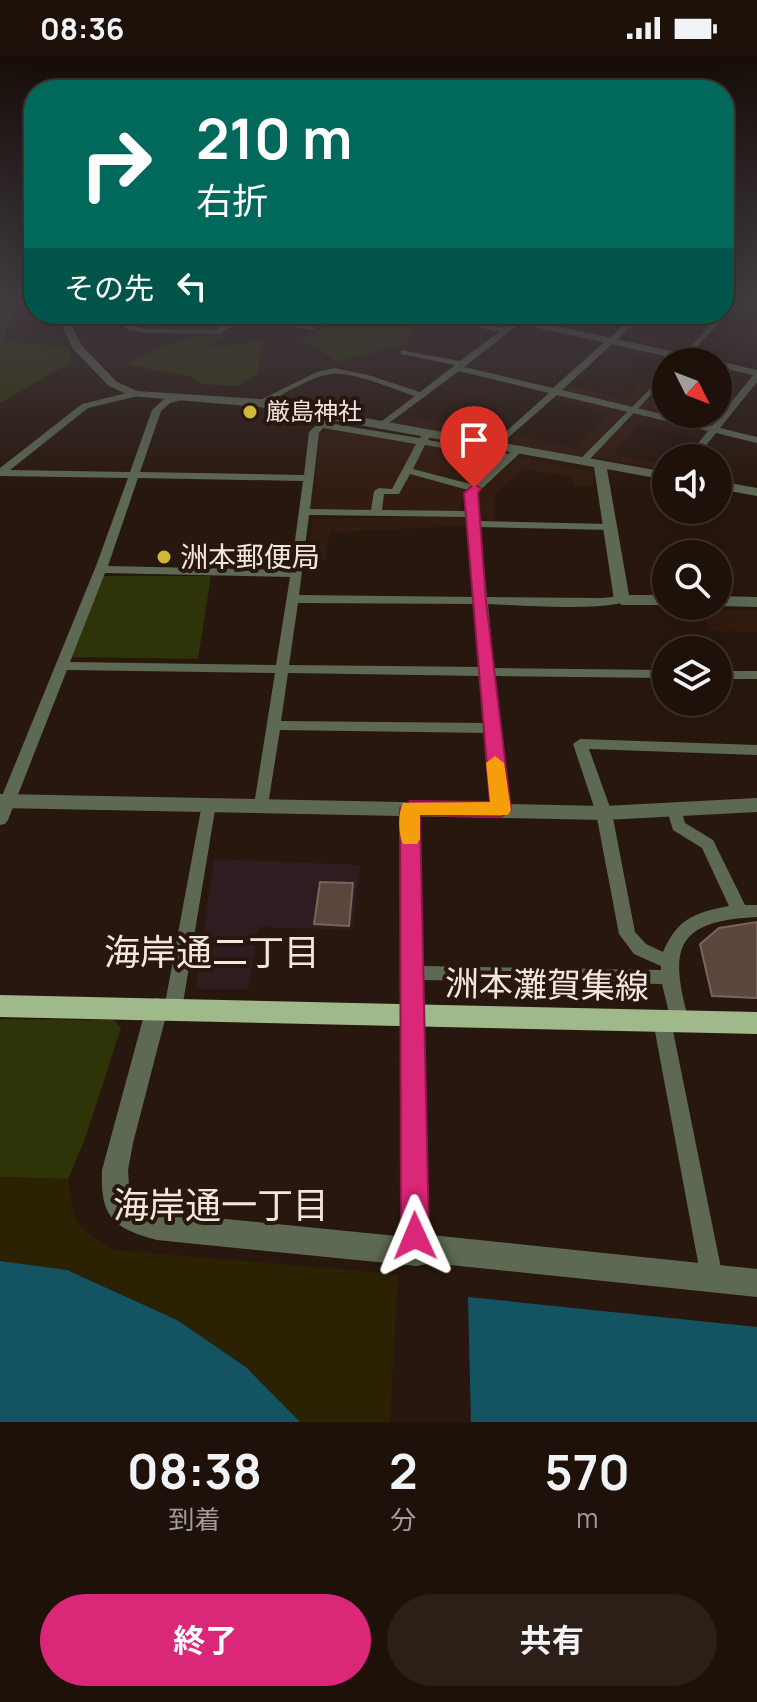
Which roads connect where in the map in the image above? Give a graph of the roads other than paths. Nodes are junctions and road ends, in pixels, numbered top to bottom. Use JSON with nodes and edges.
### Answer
{"nodes":[{"id":1,"x":94,"y":365,"type":"edge"},
{"id":2,"x":454,"y":365,"type":"edge"},
{"id":3,"x":585,"y":365,"type":"edge"},
{"id":4,"x":459,"y":366,"type":"junction"},
{"id":5,"x":732,"y":368,"type":"edge"},
{"id":6,"x":757,"y":374,"type":"edge"},
{"id":7,"x":652,"y":389,"type":"edge"},
{"id":8,"x":555,"y":392,"type":"junction"},
{"id":9,"x":135,"y":394,"type":"junction"},
{"id":10,"x":421,"y":395,"type":"junction"},
{"id":11,"x":179,"y":398,"type":"junction"},
{"id":12,"x":259,"y":403,"type":"junction"},
{"id":13,"x":632,"y":410,"type":"junction"},
{"id":14,"x":326,"y":420,"type":"junction"},
{"id":15,"x":381,"y":426,"type":"junction"},
{"id":16,"x":713,"y":430,"type":"junction"},
{"id":17,"x":424,"y":440,"type":"junction"},
{"id":18,"x":757,"y":440,"type":"edge"},
{"id":19,"x":702,"y":444,"type":"edge"},
{"id":20,"x":495,"y":446,"type":"junction"},
{"id":21,"x":516,"y":454,"type":"junction"},
{"id":22,"x":593,"y":461,"type":"junction"},
{"id":23,"x":406,"y":470,"type":"junction"},
{"id":24,"x":0,"y":473,"type":"edge"},
{"id":25,"x":652,"y":473,"type":"edge"},
{"id":26,"x":136,"y":475,"type":"junction"},
{"id":27,"x":309,"y":478,"type":"junction"},
{"id":28,"x":474,"y":488,"type":"junction"},
{"id":29,"x":732,"y":488,"type":"edge"},
{"id":30,"x":757,"y":492,"type":"edge"},
{"id":31,"x":304,"y":512,"type":"junction"},
{"id":32,"x":376,"y":513,"type":"junction"},
{"id":33,"x":474,"y":519,"type":"junction"},
{"id":34,"x":610,"y":527,"type":"junction"},
{"id":35,"x":101,"y":569,"type":"junction"},
{"id":36,"x":297,"y":574,"type":"junction"},
{"id":37,"x":293,"y":599,"type":"junction"},
{"id":38,"x":622,"y":600,"type":"junction"},
{"id":39,"x":652,"y":600,"type":"edge"},
{"id":40,"x":479,"y":601,"type":"junction"},
{"id":41,"x":732,"y":601,"type":"edge"},
{"id":42,"x":757,"y":602,"type":"edge"},
{"id":43,"x":63,"y":666,"type":"junction"},
{"id":44,"x":281,"y":669,"type":"junction"},
{"id":45,"x":487,"y":671,"type":"junction"},
{"id":46,"x":652,"y":674,"type":"edge"},
{"id":47,"x":732,"y":675,"type":"edge"},
{"id":48,"x":757,"y":675,"type":"edge"},
{"id":49,"x":274,"y":725,"type":"junction"},
{"id":50,"x":491,"y":728,"type":"junction"},
{"id":51,"x":757,"y":750,"type":"edge"},
{"id":52,"x":209,"y":804,"type":"junction"},
{"id":53,"x":261,"y":805,"type":"junction"},
{"id":54,"x":757,"y":805,"type":"edge"},
{"id":55,"x":2,"y":807,"type":"edge"},
{"id":56,"x":410,"y":808,"type":"junction"},
{"id":57,"x":501,"y":810,"type":"junction"},
{"id":58,"x":675,"y":810,"type":"junction"},
{"id":59,"x":604,"y":813,"type":"junction"},
{"id":60,"x":749,"y":911,"type":"edge"},
{"id":61,"x":669,"y":969,"type":"junction"},
{"id":62,"x":412,"y":973,"type":"junction"},
{"id":63,"x":0,"y":1006,"type":"edge"},
{"id":64,"x":165,"y":1008,"type":"junction"},
{"id":65,"x":414,"y":1016,"type":"junction"},
{"id":66,"x":671,"y":1021,"type":"junction"},
{"id":67,"x":757,"y":1023,"type":"edge"},
{"id":68,"x":417,"y":1252,"type":"junction"},
{"id":69,"x":712,"y":1278,"type":"junction"},
{"id":70,"x":757,"y":1283,"type":"edge"}],
"edges":[{"from":1,"to":9,"type":"street"},
{"from":2,"to":4,"type":"street"},
{"from":3,"to":8,"type":"street"},
{"from":4,"to":8,"type":"street"},
{"from":4,"to":10,"type":"street"},
{"from":5,"to":6,"type":"street"},
{"from":6,"to":16,"type":"street"},
{"from":7,"to":13,"type":"street"},
{"from":8,"to":13,"type":"street"},
{"from":8,"to":20,"type":"street"},
{"from":9,"to":11,"type":"street"},
{"from":9,"to":24,"type":"street"},
{"from":10,"to":12,"type":"street"},
{"from":10,"to":15,"type":"street"},
{"from":11,"to":12,"type":"street"},
{"from":11,"to":26,"type":"street"},
{"from":12,"to":14,"type":"street"},
{"from":13,"to":16,"type":"street"},
{"from":13,"to":22,"type":"street"},
{"from":14,"to":15,"type":"street"},
{"from":14,"to":17,"type":"street"},
{"from":14,"to":27,"type":"street"},
{"from":15,"to":20,"type":"street"},
{"from":16,"to":18,"type":"street"},
{"from":16,"to":19,"type":"street"},
{"from":17,"to":21,"type":"street"},
{"from":17,"to":23,"type":"street"},
{"from":20,"to":21,"type":"street"},
{"from":21,"to":22,"type":"street"},
{"from":21,"to":28,"type":"street"},
{"from":22,"to":25,"type":"street"},
{"from":22,"to":34,"type":"street"},
{"from":23,"to":28,"type":"street"},
{"from":23,"to":32,"type":"street"},
{"from":24,"to":26,"type":"street"},
{"from":26,"to":27,"type":"street"},
{"from":26,"to":35,"type":"street"},
{"from":27,"to":31,"type":"street"},
{"from":28,"to":33,"type":"street"},
{"from":29,"to":30,"type":"street"},
{"from":31,"to":32,"type":"street"},
{"from":31,"to":36,"type":"street"},
{"from":32,"to":33,"type":"street"},
{"from":33,"to":34,"type":"street"},
{"from":33,"to":40,"type":"street"},
{"from":34,"to":38,"type":"street"},
{"from":35,"to":36,"type":"street"},
{"from":35,"to":43,"type":"street"},
{"from":36,"to":37,"type":"street"},
{"from":37,"to":40,"type":"street"},
{"from":37,"to":44,"type":"street"},
{"from":38,"to":39,"type":"street"},
{"from":38,"to":40,"type":"street"},
{"from":40,"to":45,"type":"street"},
{"from":41,"to":42,"type":"street"},
{"from":43,"to":44,"type":"street"},
{"from":43,"to":55,"type":"street"},
{"from":44,"to":45,"type":"street"},
{"from":44,"to":49,"type":"street"},
{"from":45,"to":46,"type":"street"},
{"from":45,"to":50,"type":"street"},
{"from":47,"to":48,"type":"street"},
{"from":49,"to":50,"type":"street"},
{"from":49,"to":53,"type":"street"},
{"from":50,"to":57,"type":"street"},
{"from":51,"to":59,"type":"street"},
{"from":52,"to":53,"type":"street"},
{"from":52,"to":55,"type":"street"},
{"from":52,"to":64,"type":"street"},
{"from":53,"to":56,"type":"street"},
{"from":54,"to":58,"type":"street"},
{"from":56,"to":57,"type":"street"},
{"from":56,"to":62,"type":"street"},
{"from":57,"to":59,"type":"street"},
{"from":58,"to":59,"type":"street"},
{"from":58,"to":60,"type":"street"},
{"from":59,"to":61,"type":"street"},
{"from":60,"to":61,"type":"street"},
{"from":61,"to":62,"type":"street"},
{"from":61,"to":66,"type":"street"},
{"from":62,"to":65,"type":"street"},
{"from":63,"to":64,"type":"main road","name":"洲本灘賀集線"},
{"from":64,"to":65,"type":"main road","name":"洲本灘賀集線"},
{"from":64,"to":68,"type":"street"},
{"from":65,"to":66,"type":"main road","name":"洲本灘賀集線"},
{"from":65,"to":68,"type":"street"},
{"from":66,"to":67,"type":"main road","name":"洲本灘賀集線"},
{"from":66,"to":69,"type":"street"},
{"from":68,"to":69,"type":"street"},
{"from":69,"to":70,"type":"street"}]}
